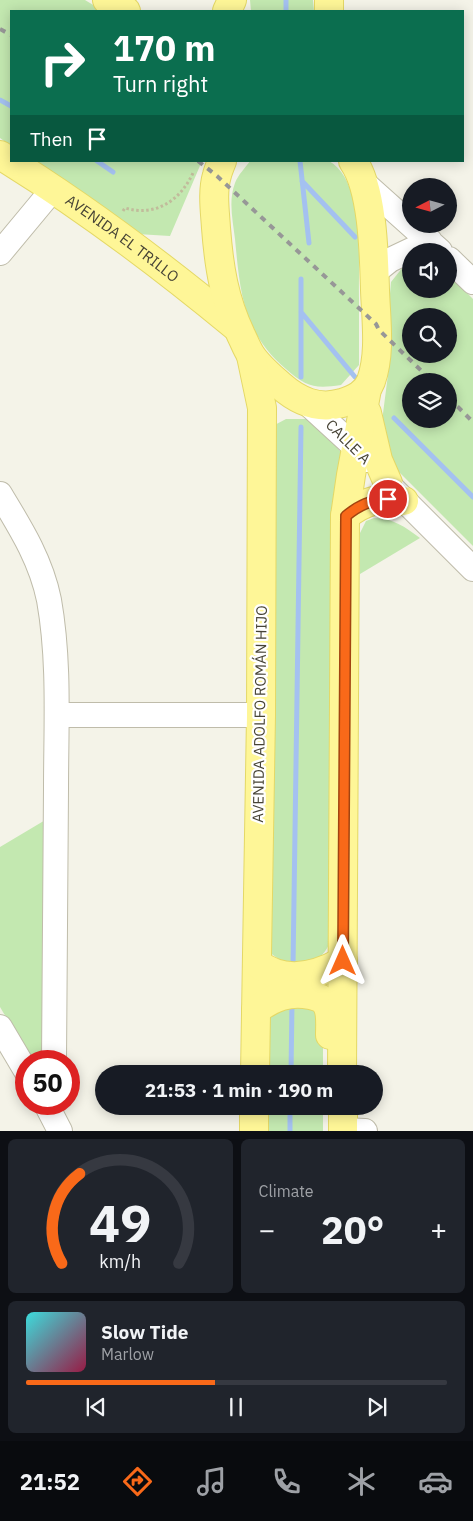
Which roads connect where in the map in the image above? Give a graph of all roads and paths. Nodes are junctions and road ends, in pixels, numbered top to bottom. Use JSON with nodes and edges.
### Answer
{"nodes":[{"id":1,"x":108,"y":0,"type":"edge"},
{"id":2,"x":124,"y":10,"type":"edge"},
{"id":3,"x":11,"y":162,"type":"edge"},
{"id":4,"x":222,"y":162,"type":"edge"},
{"id":5,"x":357,"y":168,"type":"edge"},
{"id":6,"x":194,"y":170,"type":"dead end"},
{"id":7,"x":54,"y":188,"type":"junction"},
{"id":8,"x":110,"y":228,"type":"junction"},
{"id":9,"x":432,"y":243,"type":"edge"},
{"id":10,"x":0,"y":252,"type":"edge"},
{"id":11,"x":402,"y":256,"type":"edge"},
{"id":12,"x":457,"y":267,"type":"edge"},
{"id":13,"x":375,"y":272,"type":"junction"},
{"id":14,"x":473,"y":282,"type":"edge"},
{"id":15,"x":238,"y":328,"type":"junction"},
{"id":16,"x":251,"y":356,"type":"junction"},
{"id":17,"x":366,"y":396,"type":"junction"},
{"id":18,"x":307,"y":402,"type":"junction"},
{"id":19,"x":356,"y":448,"type":"junction"},
{"id":20,"x":396,"y":492,"type":"junction"},
{"id":21,"x":0,"y":494,"type":"edge"},
{"id":22,"x":346,"y":516,"type":"junction"},
{"id":23,"x":473,"y":569,"type":"edge"},
{"id":24,"x":57,"y":715,"type":"junction"},
{"id":25,"x":262,"y":715,"type":"junction"},
{"id":26,"x":335,"y":966,"type":"junction"},
{"id":27,"x":262,"y":967,"type":"junction"},
{"id":28,"x":262,"y":1006,"type":"junction"},
{"id":29,"x":0,"y":1027,"type":"edge"},
{"id":30,"x":54,"y":1050,"type":"edge"},
{"id":31,"x":15,"y":1052,"type":"edge"},
{"id":32,"x":256,"y":1065,"type":"edge"},
{"id":33,"x":331,"y":1065,"type":"edge"},
{"id":34,"x":341,"y":1065,"type":"edge"},
{"id":35,"x":52,"y":1115,"type":"edge"},
{"id":36,"x":254,"y":1115,"type":"edge"},
{"id":37,"x":60,"y":1131,"type":"edge"},
{"id":38,"x":254,"y":1131,"type":"edge"}],
"edges":[{"from":1,"to":2,"type":"main road"},
{"from":3,"to":7,"type":"main road","name":"AVENIDA EL TRILLO"},
{"from":4,"to":15,"type":"main road"},
{"from":5,"to":9,"type":"street"},
{"from":5,"to":13,"type":"main road"},
{"from":6,"to":8,"type":"path"},
{"from":7,"to":8,"type":"main road","name":"AVENIDA EL TRILLO"},
{"from":7,"to":10,"type":"street"},
{"from":8,"to":15,"type":"main road","name":"AVENIDA EL TRILLO"},
{"from":11,"to":13,"type":"street"},
{"from":12,"to":14,"type":"street"},
{"from":13,"to":17,"type":"main road"},
{"from":15,"to":16,"type":"main road"},
{"from":16,"to":18,"type":"main road"},
{"from":16,"to":25,"type":"main road","name":"AVENIDA ADOLFO ROMÁN HIJO"},
{"from":17,"to":18,"type":"main road"},
{"from":17,"to":19,"type":"main road"},
{"from":17,"to":20,"type":"main road"},
{"from":18,"to":19,"type":"street","name":"CALLE A"},
{"from":19,"to":20,"type":"street","name":"CALLE A"},
{"from":19,"to":22,"type":"main road"},
{"from":20,"to":22,"type":"main road"},
{"from":20,"to":23,"type":"street","name":"CALLE A"},
{"from":21,"to":24,"type":"street"},
{"from":22,"to":26,"type":"main road"},
{"from":24,"to":25,"type":"street"},
{"from":24,"to":30,"type":"street"},
{"from":25,"to":27,"type":"main road","name":"AVENIDA ADOLFO ROMÁN HIJO"},
{"from":26,"to":27,"type":"main road"},
{"from":26,"to":34,"type":"main road"},
{"from":27,"to":28,"type":"main road","name":"AVENIDA ADOLFO ROMÁN HIJO"},
{"from":28,"to":32,"type":"main road","name":"AVENIDA ADOLFO ROMÁN HIJO"},
{"from":28,"to":33,"type":"main road"},
{"from":29,"to":31,"type":"street"},
{"from":35,"to":37,"type":"street"},
{"from":36,"to":38,"type":"main road"}]}
